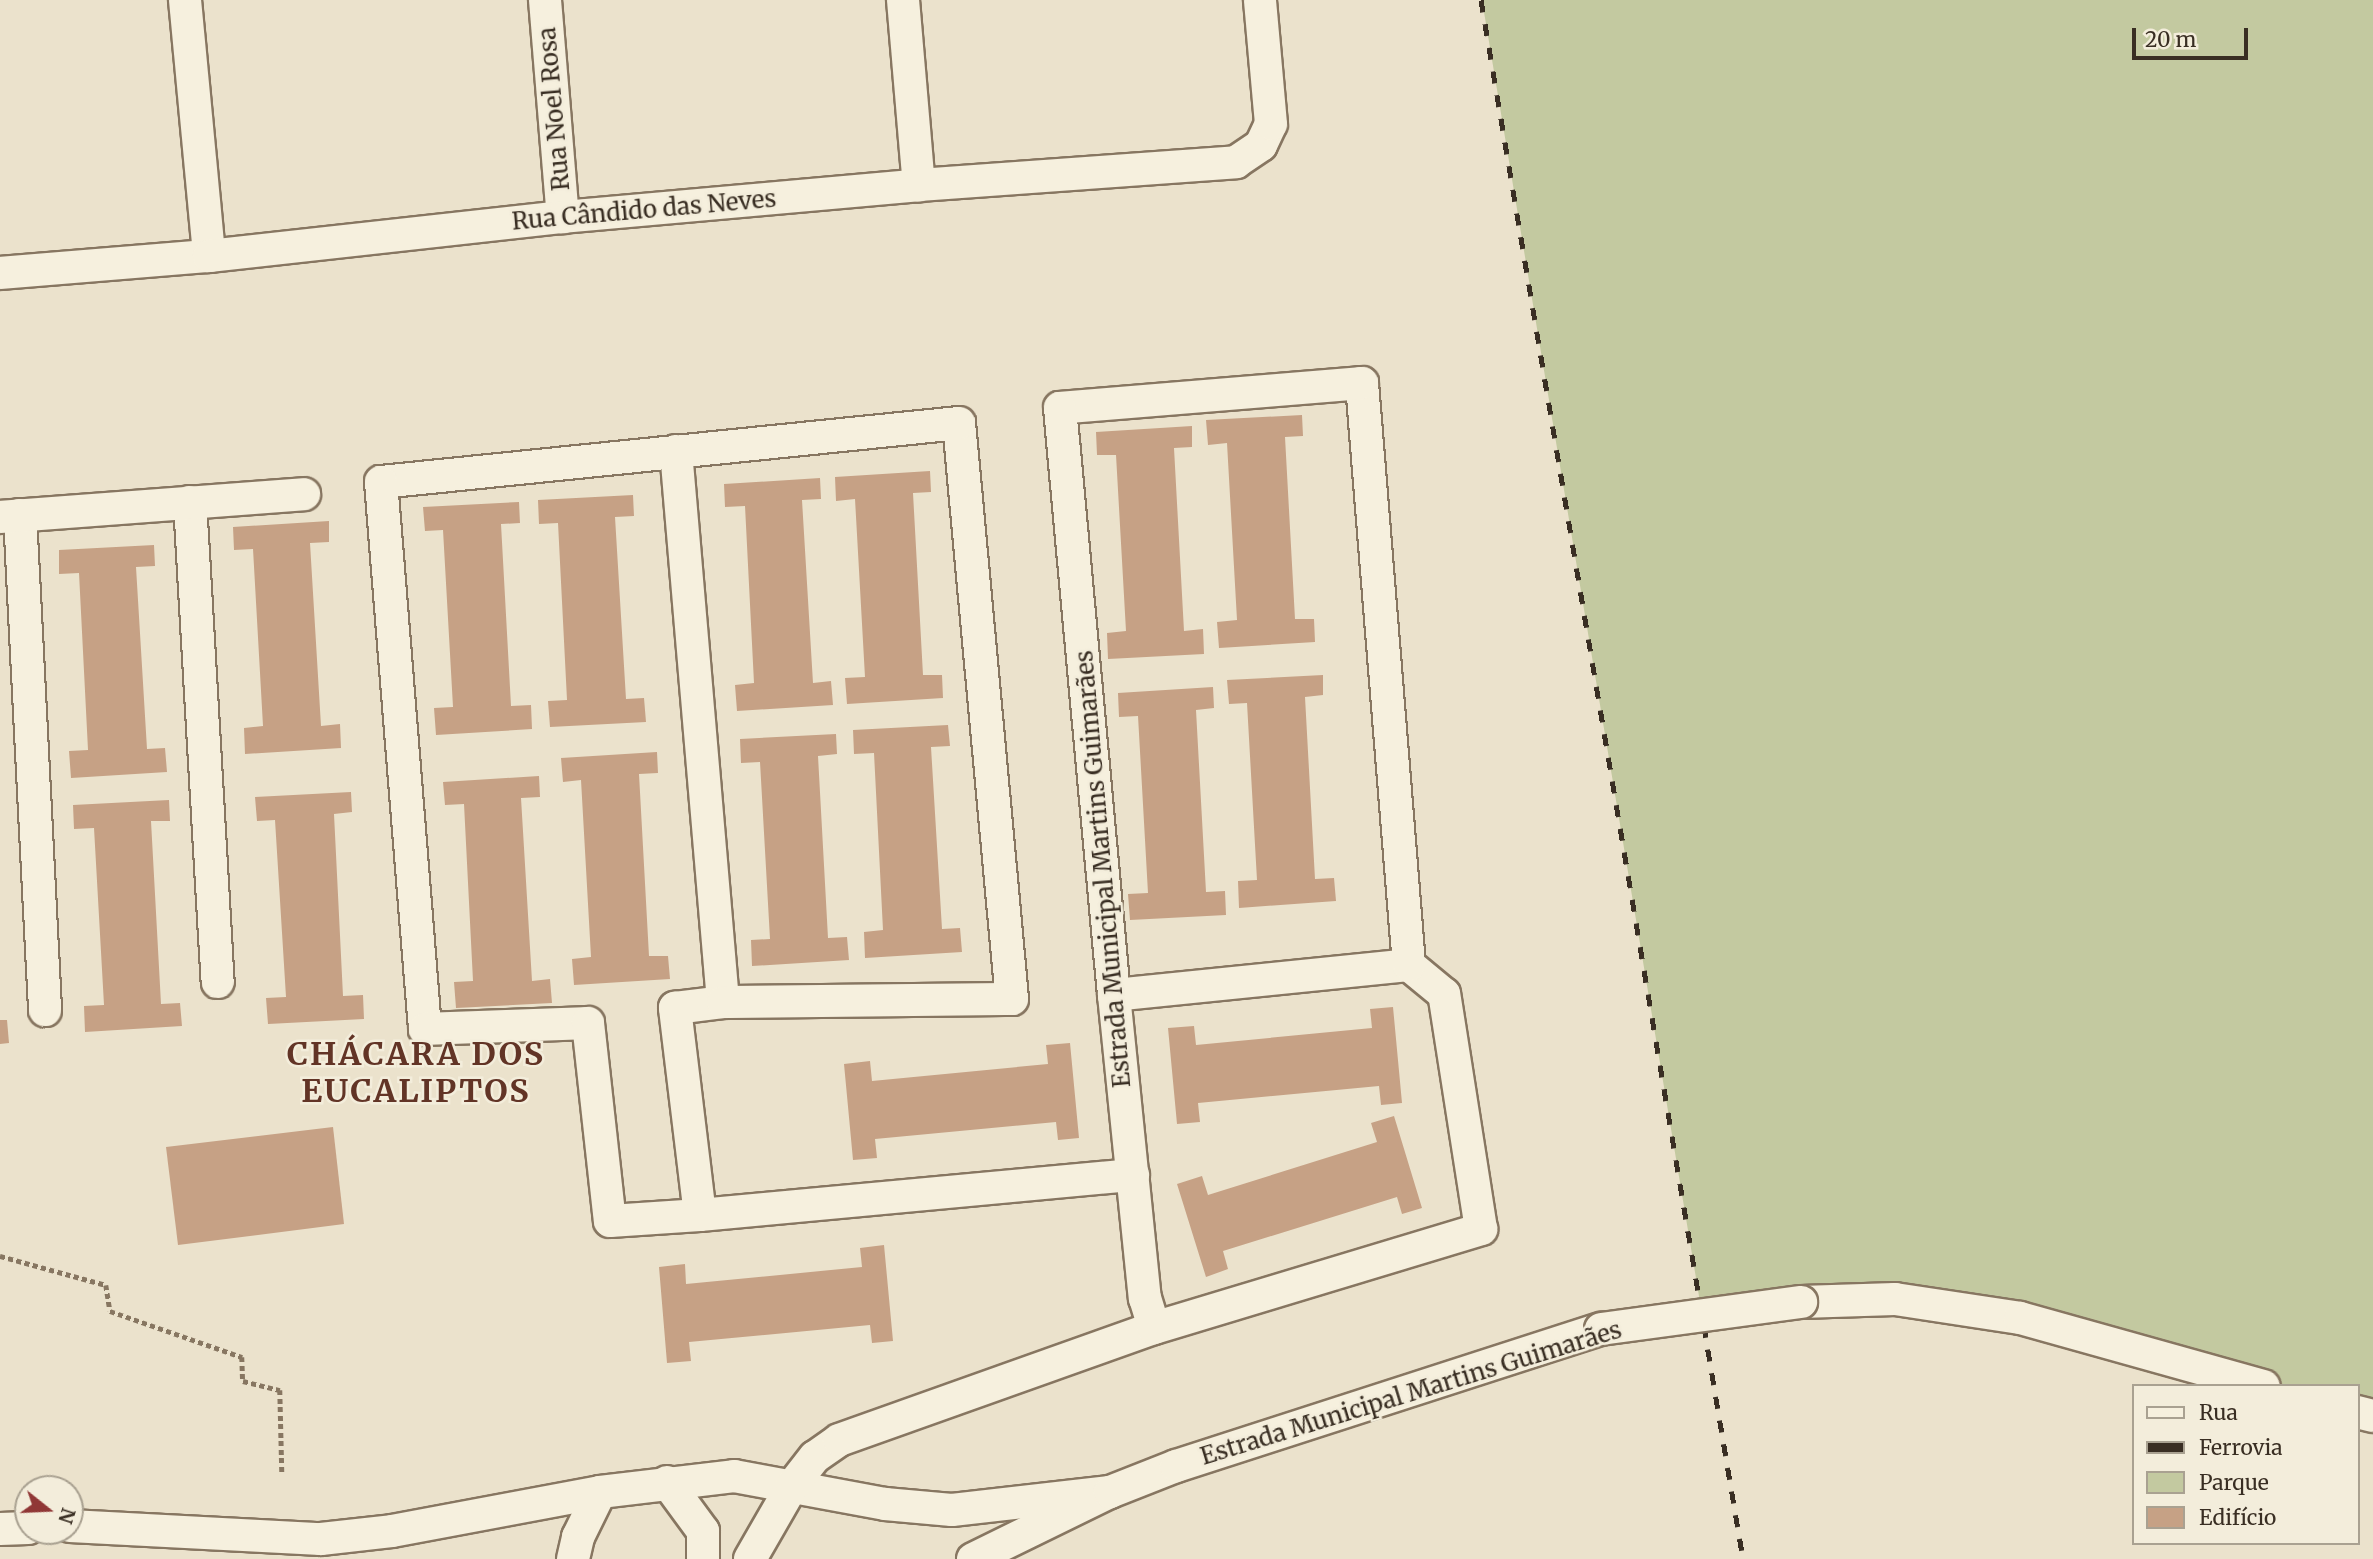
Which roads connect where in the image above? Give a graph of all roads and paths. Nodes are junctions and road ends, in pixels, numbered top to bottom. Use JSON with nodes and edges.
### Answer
{"nodes":[{"id":1,"x":186,"y":0,"type":"edge"},
{"id":2,"x":545,"y":0,"type":"edge"},
{"id":3,"x":903,"y":0,"type":"edge"},
{"id":4,"x":1260,"y":0,"type":"edge"},
{"id":5,"x":919,"y":185,"type":"junction"},
{"id":6,"x":563,"y":217,"type":"junction"},
{"id":7,"x":209,"y":256,"type":"junction"},
{"id":8,"x":0,"y":273,"type":"edge"},
{"id":9,"x":676,"y":451,"type":"junction"},
{"id":10,"x":304,"y":494,"type":"dead end"},
{"id":11,"x":190,"y":502,"type":"junction"},
{"id":12,"x":10,"y":516,"type":"edge"},
{"id":13,"x":1409,"y":965,"type":"junction"},
{"id":14,"x":218,"y":982,"type":"dead end"},
{"id":15,"x":1114,"y":995,"type":"junction"},
{"id":16,"x":723,"y":1002,"type":"junction"},
{"id":17,"x":45,"y":1010,"type":"dead end"},
{"id":18,"x":1133,"y":1175,"type":"junction"},
{"id":19,"x":700,"y":1215,"type":"junction"},
{"id":20,"x":0,"y":1256,"type":"edge"},
{"id":21,"x":1154,"y":1328,"type":"junction"},
{"id":22,"x":2257,"y":1384,"type":"edge"},
{"id":23,"x":282,"y":1472,"type":"dead end"},
{"id":24,"x":667,"y":1482,"type":"junction"},
{"id":25,"x":792,"y":1486,"type":"junction"},
{"id":26,"x":600,"y":1492,"type":"junction"},
{"id":27,"x":1110,"y":1492,"type":"junction"},
{"id":28,"x":84,"y":1527,"type":"edge"},
{"id":29,"x":573,"y":1559,"type":"edge"},
{"id":30,"x":703,"y":1559,"type":"edge"},
{"id":31,"x":750,"y":1559,"type":"edge"},
{"id":32,"x":973,"y":1559,"type":"edge"}],
"edges":[{"from":1,"to":7,"type":"street"},
{"from":2,"to":6,"type":"street","name":"Rua Noel Rosa"},
{"from":3,"to":5,"type":"street"},
{"from":4,"to":5,"type":"street","name":"Rua Cândido das Neves"},
{"from":5,"to":6,"type":"street","name":"Rua Cândido das Neves"},
{"from":6,"to":7,"type":"street","name":"Rua Cândido das Neves"},
{"from":7,"to":8,"type":"street","name":"Rua Cândido das Neves"},
{"from":9,"to":16,"type":"street"},
{"from":9,"to":16,"type":"street"},
{"from":9,"to":19,"type":"street"},
{"from":10,"to":11,"type":"street"},
{"from":11,"to":12,"type":"street"},
{"from":11,"to":14,"type":"street"},
{"from":12,"to":17,"type":"street"},
{"from":13,"to":15,"type":"street"},
{"from":13,"to":15,"type":"street","name":"Estrada Municipal Martins Guimarães"},
{"from":13,"to":21,"type":"street"},
{"from":15,"to":18,"type":"street","name":"Estrada Municipal Martins Guimarães"},
{"from":16,"to":19,"type":"street"},
{"from":18,"to":19,"type":"street"},
{"from":18,"to":21,"type":"street","name":"Estrada Municipal Martins Guimarães"},
{"from":20,"to":23,"type":"path"},
{"from":21,"to":25,"type":"street"},
{"from":22,"to":27,"type":"street","name":"Estrada Municipal Martins Guimarães","bridge":true},
{"from":24,"to":25,"type":"street","name":"Estrada Municipal Martins Guimarães"},
{"from":24,"to":26,"type":"street","name":"Estrada Municipal Martins Guimarães"},
{"from":24,"to":30,"type":"street"},
{"from":25,"to":27,"type":"street","name":"Estrada Municipal Martins Guimarães"},
{"from":25,"to":31,"type":"street"},
{"from":26,"to":28,"type":"street","name":"Estrada Municipal Martins Guimarães"},
{"from":26,"to":29,"type":"street"},
{"from":27,"to":32,"type":"street","name":"Estrada Municipal Martins Guimarães"}]}
